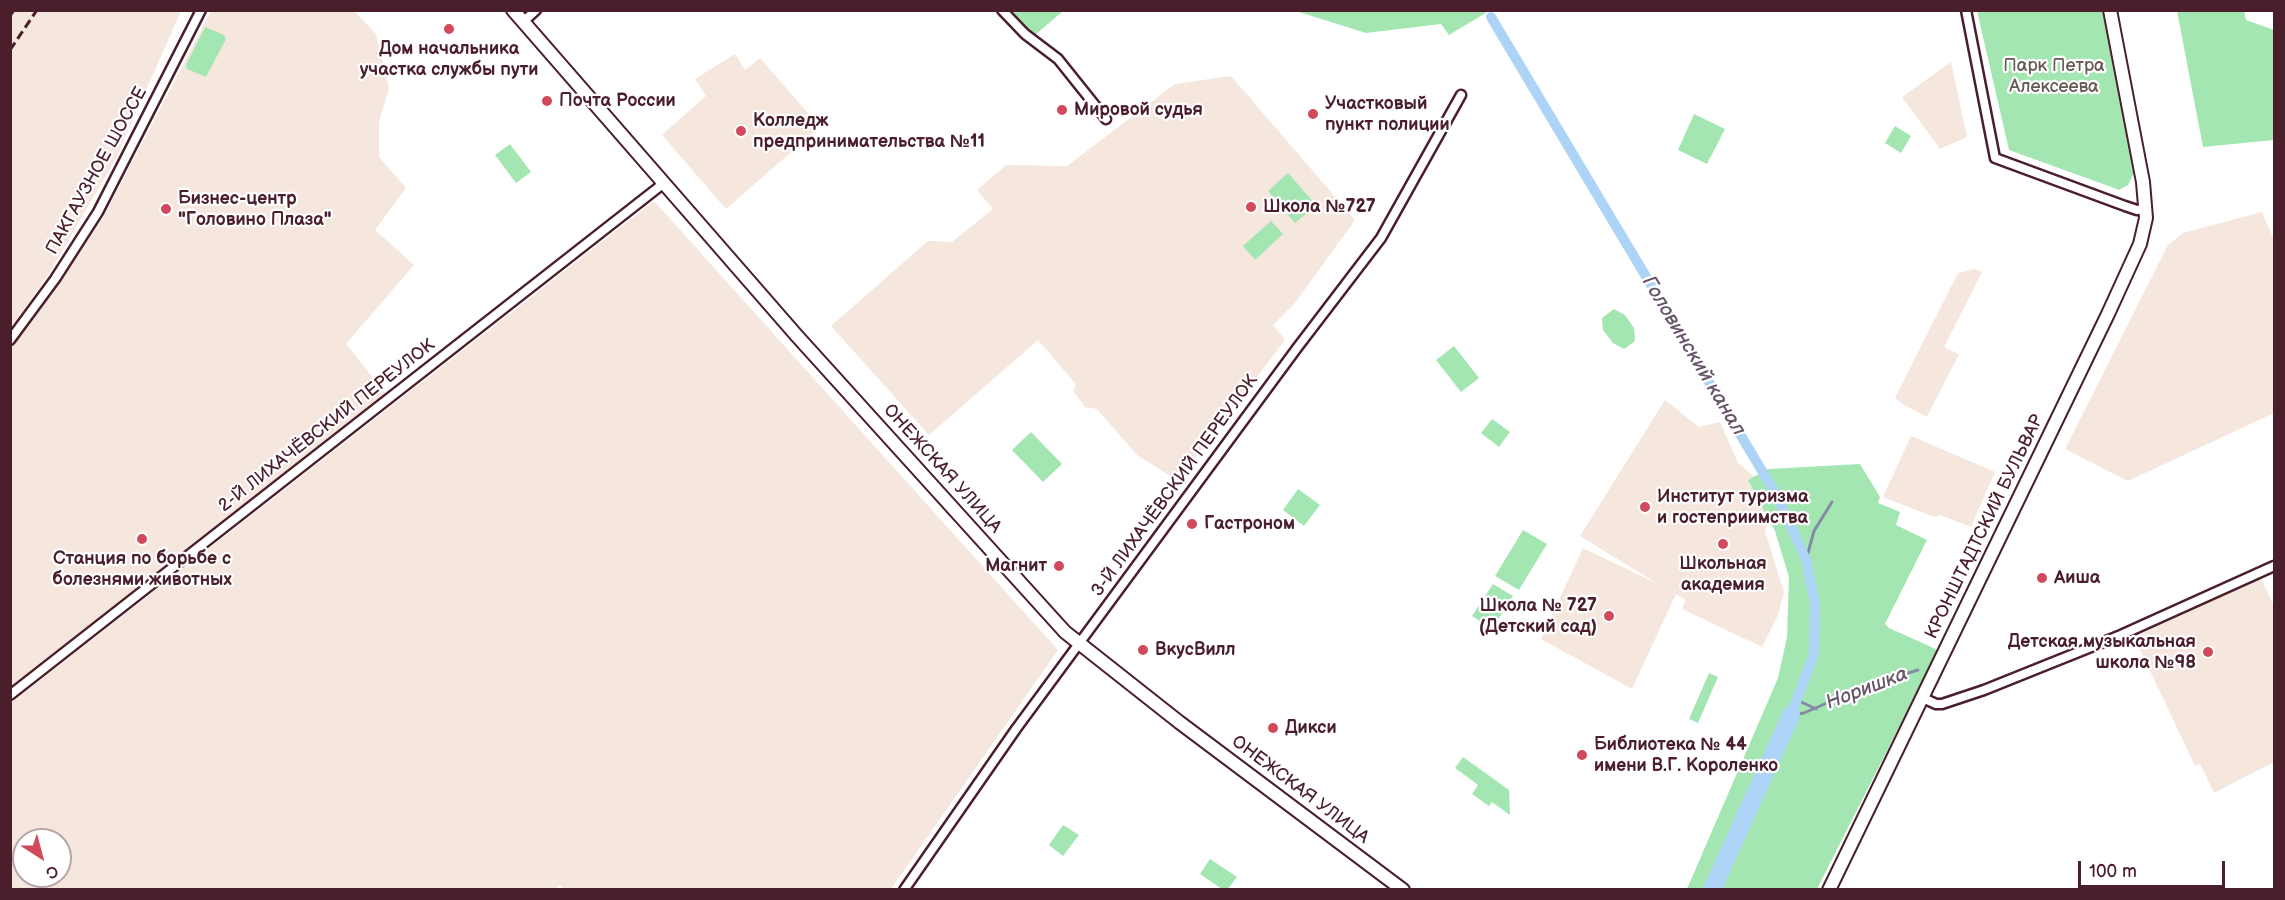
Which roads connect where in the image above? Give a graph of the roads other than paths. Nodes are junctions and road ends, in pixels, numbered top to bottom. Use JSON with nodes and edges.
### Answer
{"nodes":[{"id":1,"x":201,"y":10,"type":"edge"},
{"id":2,"x":513,"y":10,"type":"edge"},
{"id":3,"x":536,"y":10,"type":"edge"},
{"id":4,"x":1002,"y":10,"type":"edge"},
{"id":5,"x":1966,"y":10,"type":"edge"},
{"id":6,"x":2110,"y":10,"type":"edge"},
{"id":7,"x":523,"y":22,"type":"junction"},
{"id":8,"x":1461,"y":94,"type":"dead end"},
{"id":9,"x":1106,"y":118,"type":"dead end"},
{"id":10,"x":663,"y":183,"type":"junction"},
{"id":11,"x":2146,"y":209,"type":"junction"},
{"id":12,"x":10,"y":340,"type":"edge"},
{"id":13,"x":2274,"y":566,"type":"edge"},
{"id":14,"x":1079,"y":645,"type":"junction"},
{"id":15,"x":12,"y":692,"type":"edge"},
{"id":16,"x":1923,"y":698,"type":"junction"},
{"id":17,"x":904,"y":890,"type":"edge"},
{"id":18,"x":1403,"y":890,"type":"edge"},
{"id":19,"x":1829,"y":890,"type":"edge"}],
"edges":[{"from":1,"to":12,"type":"street","name":"ПАКГАУЗНОЕ ШОССЕ"},
{"from":2,"to":7,"type":"main road","name":"ОНЕЖСКАЯ УЛИЦА"},
{"from":3,"to":7,"type":"street"},
{"from":4,"to":9,"type":"street"},
{"from":5,"to":11,"type":"street"},
{"from":6,"to":11,"type":"main road","name":"КРОНШТАДТСКИЙ БУЛЬВАР"},
{"from":7,"to":10,"type":"main road","name":"ОНЕЖСКАЯ УЛИЦА"},
{"from":8,"to":14,"type":"street","name":"3-Й ЛИХАЧЁВСКИЙ ПЕРЕУЛОК"},
{"from":10,"to":14,"type":"main road","name":"ОНЕЖСКАЯ УЛИЦА"},
{"from":10,"to":15,"type":"street","name":"2-Й ЛИХАЧЁВСКИЙ ПЕРЕУЛОК"},
{"from":11,"to":16,"type":"main road","name":"КРОНШТАДТСКИЙ БУЛЬВАР"},
{"from":13,"to":16,"type":"street"},
{"from":14,"to":17,"type":"street","name":"3-Й ЛИХАЧЁВСКИЙ ПЕРЕУЛОК"},
{"from":14,"to":18,"type":"main road","name":"ОНЕЖСКАЯ УЛИЦА"},
{"from":16,"to":19,"type":"main road","name":"КРОНШТАДТСКИЙ БУЛЬВАР"}]}
